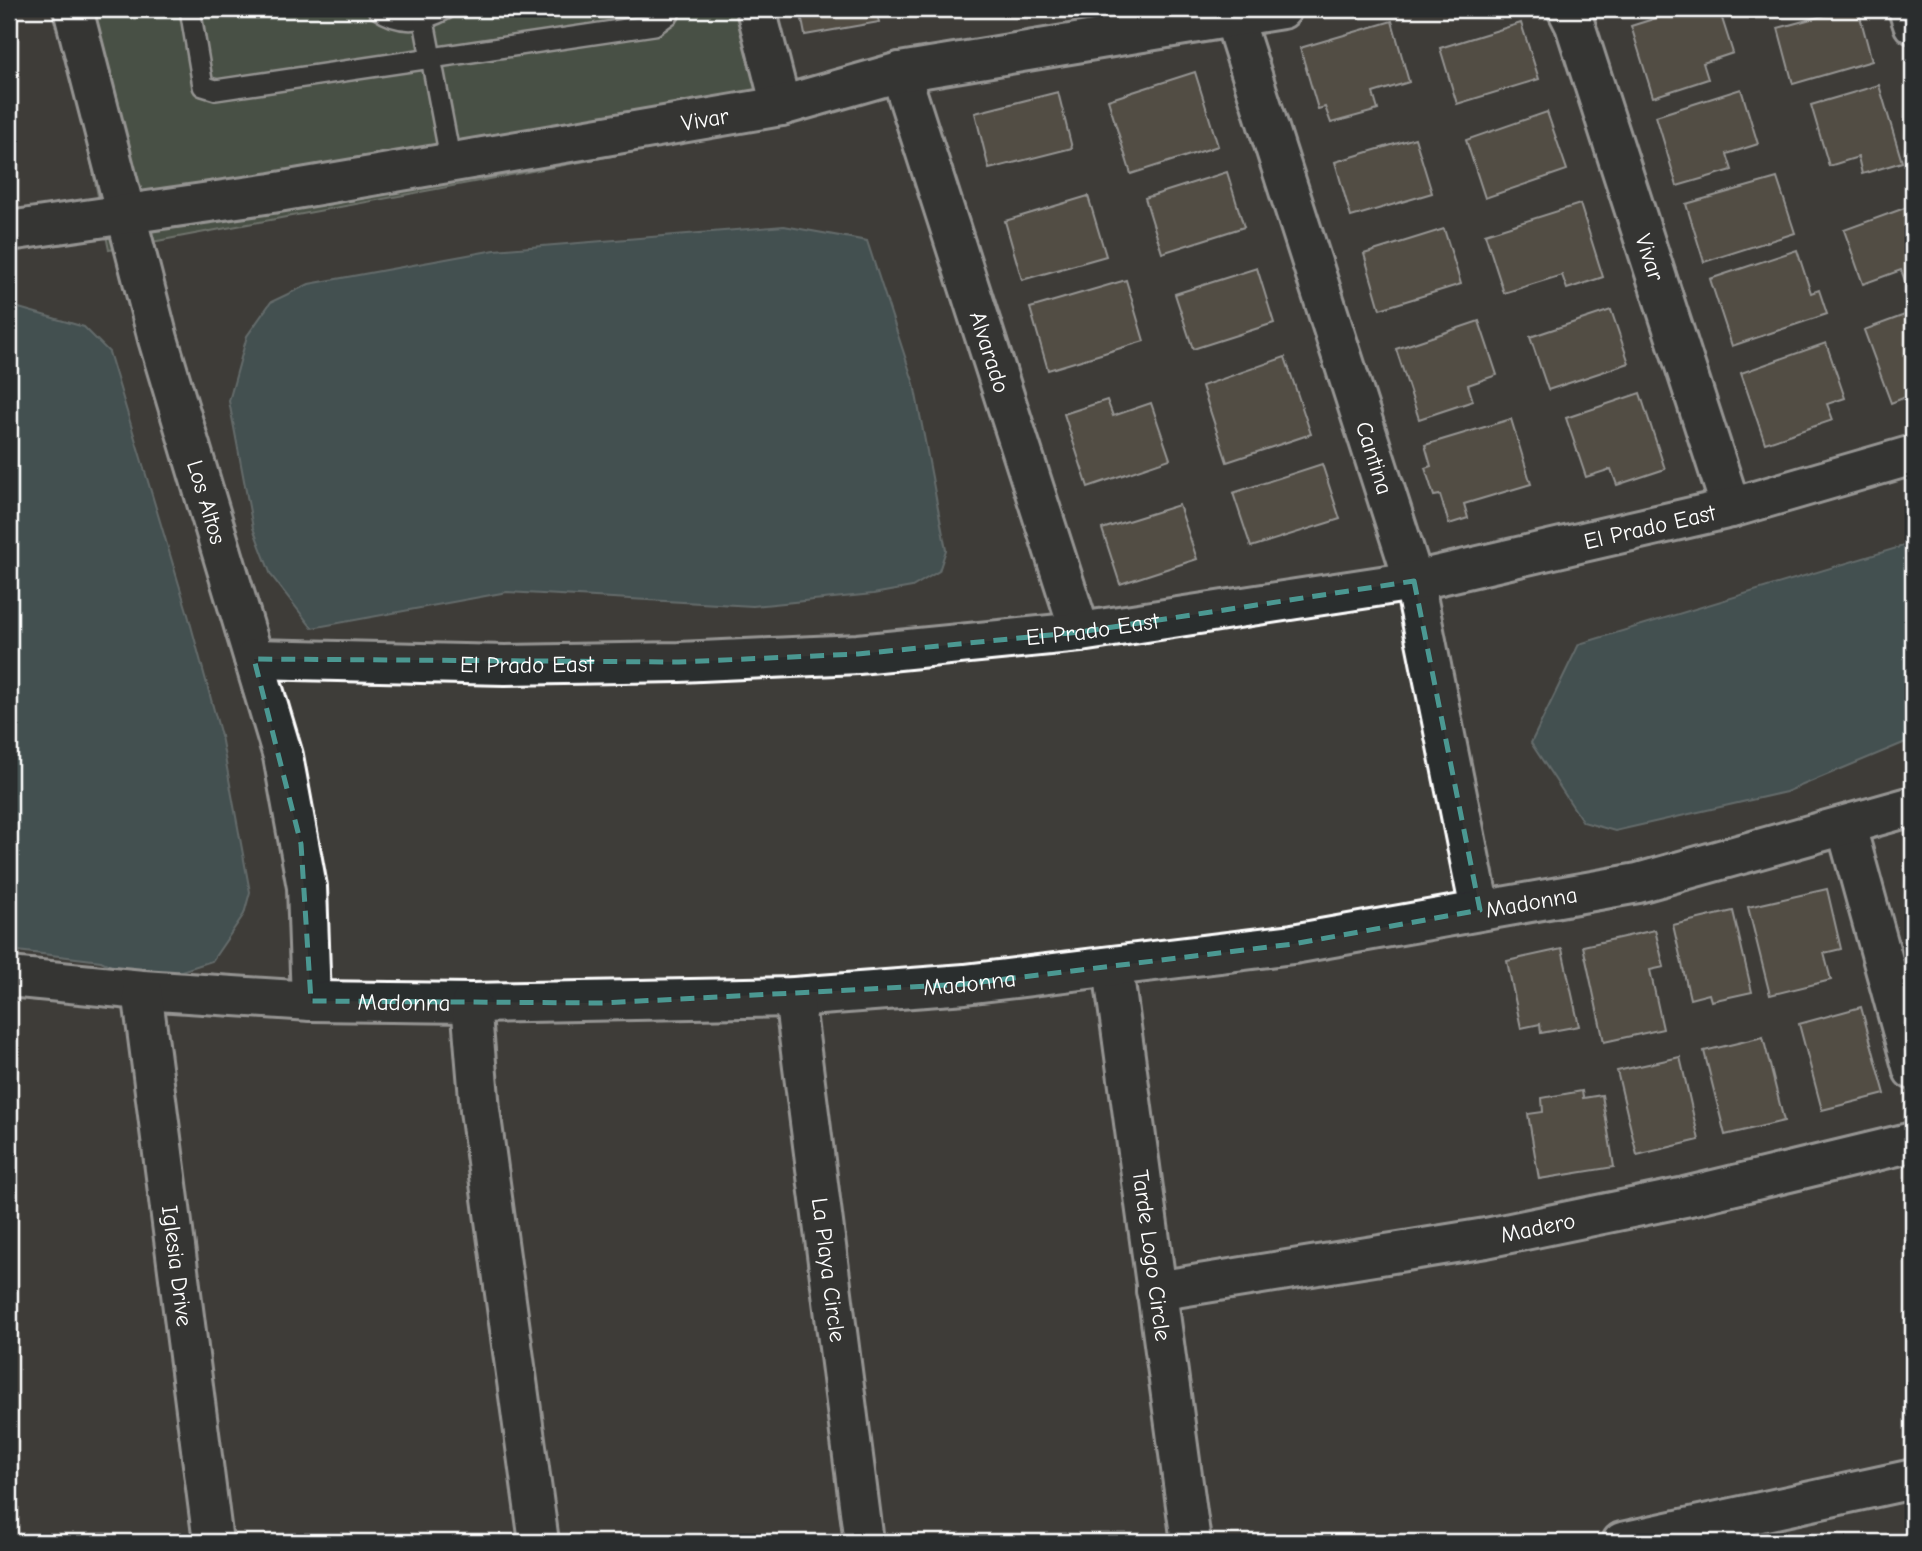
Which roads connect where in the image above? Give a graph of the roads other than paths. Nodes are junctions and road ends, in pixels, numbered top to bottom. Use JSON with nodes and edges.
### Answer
{"nodes":[{"id":1,"x":73,"y":9,"type":"edge"},
{"id":2,"x":190,"y":9,"type":"edge"},
{"id":3,"x":378,"y":9,"type":"edge"},
{"id":4,"x":446,"y":9,"type":"edge"},
{"id":5,"x":668,"y":9,"type":"edge"},
{"id":6,"x":756,"y":9,"type":"edge"},
{"id":7,"x":1282,"y":9,"type":"edge"},
{"id":8,"x":1567,"y":9,"type":"edge"},
{"id":9,"x":1908,"y":9,"type":"edge"},
{"id":10,"x":1233,"y":16,"type":"junction"},
{"id":11,"x":424,"y":21,"type":"junction"},
{"id":12,"x":1913,"y":24,"type":"edge"},
{"id":13,"x":431,"y":57,"type":"junction"},
{"id":14,"x":900,"y":72,"type":"junction"},
{"id":15,"x":781,"y":106,"type":"junction"},
{"id":16,"x":451,"y":163,"type":"junction"},
{"id":17,"x":125,"y":216,"type":"junction"},
{"id":18,"x":9,"y":231,"type":"edge"},
{"id":19,"x":1913,"y":455,"type":"edge"},
{"id":20,"x":1731,"y":508,"type":"junction"},
{"id":21,"x":1414,"y":581,"type":"junction"},
{"id":22,"x":1080,"y":632,"type":"junction"},
{"id":23,"x":254,"y":659,"type":"junction"},
{"id":24,"x":1913,"y":806,"type":"edge"},
{"id":25,"x":1846,"y":826,"type":"junction"},
{"id":26,"x":1479,"y":910,"type":"junction"},
{"id":27,"x":1113,"y":968,"type":"junction"},
{"id":28,"x":9,"y":977,"type":"edge"},
{"id":29,"x":142,"y":990,"type":"junction"},
{"id":30,"x":794,"y":996,"type":"junction"},
{"id":31,"x":311,"y":1000,"type":"junction"},
{"id":32,"x":471,"y":1003,"type":"junction"},
{"id":33,"x":1913,"y":1070,"type":"edge"},
{"id":34,"x":1913,"y":1142,"type":"edge"},
{"id":35,"x":1156,"y":1291,"type":"junction"},
{"id":36,"x":1913,"y":1479,"type":"edge"},
{"id":37,"x":214,"y":1542,"type":"edge"},
{"id":38,"x":539,"y":1542,"type":"edge"},
{"id":39,"x":864,"y":1542,"type":"edge"},
{"id":40,"x":1191,"y":1542,"type":"edge"},
{"id":41,"x":1622,"y":1542,"type":"edge"}],
"edges":[{"from":1,"to":17,"type":"street","name":"Los Altos"},
{"from":2,"to":13,"type":"lane"},
{"from":3,"to":11,"type":"lane"},
{"from":4,"to":11,"type":"lane"},
{"from":5,"to":13,"type":"lane"},
{"from":6,"to":15,"type":"street"},
{"from":7,"to":10,"type":"street","name":"Vivar"},
{"from":8,"to":20,"type":"street","name":"Vivar"},
{"from":9,"to":12,"type":"street"},
{"from":10,"to":14,"type":"street","name":"Vivar"},
{"from":10,"to":21,"type":"street","name":"Cantina"},
{"from":11,"to":13,"type":"lane"},
{"from":13,"to":16,"type":"lane"},
{"from":14,"to":15,"type":"street","name":"Vivar"},
{"from":14,"to":22,"type":"street","name":"Alvarado"},
{"from":15,"to":16,"type":"street","name":"Vivar"},
{"from":16,"to":17,"type":"street","name":"Vivar"},
{"from":17,"to":18,"type":"street","name":"Vivar"},
{"from":17,"to":23,"type":"street","name":"Los Altos"},
{"from":19,"to":20,"type":"street","name":"El Prado East"},
{"from":20,"to":21,"type":"street","name":"El Prado East"},
{"from":21,"to":22,"type":"street","name":"El Prado East"},
{"from":21,"to":26,"type":"street","name":"Cantina"},
{"from":22,"to":23,"type":"street","name":"El Prado East"},
{"from":23,"to":31,"type":"street","name":"Los Altos"},
{"from":24,"to":25,"type":"street","name":"Madonna"},
{"from":25,"to":26,"type":"street","name":"Madonna"},
{"from":25,"to":33,"type":"street"},
{"from":26,"to":27,"type":"street","name":"Madonna"},
{"from":27,"to":30,"type":"street","name":"Madonna"},
{"from":27,"to":35,"type":"street","name":"Tarde Logo Circle"},
{"from":28,"to":29,"type":"street","name":"Madonna"},
{"from":29,"to":31,"type":"street","name":"Madonna"},
{"from":29,"to":37,"type":"street","name":"Iglesia Drive"},
{"from":30,"to":32,"type":"street","name":"Madonna"},
{"from":30,"to":39,"type":"street","name":"La Playa Circle"},
{"from":31,"to":32,"type":"street","name":"Madonna"},
{"from":32,"to":38,"type":"street"},
{"from":34,"to":35,"type":"street","name":"Madero"},
{"from":35,"to":40,"type":"street","name":"Tarde Logo Circle"},
{"from":36,"to":41,"type":"street"}]}
